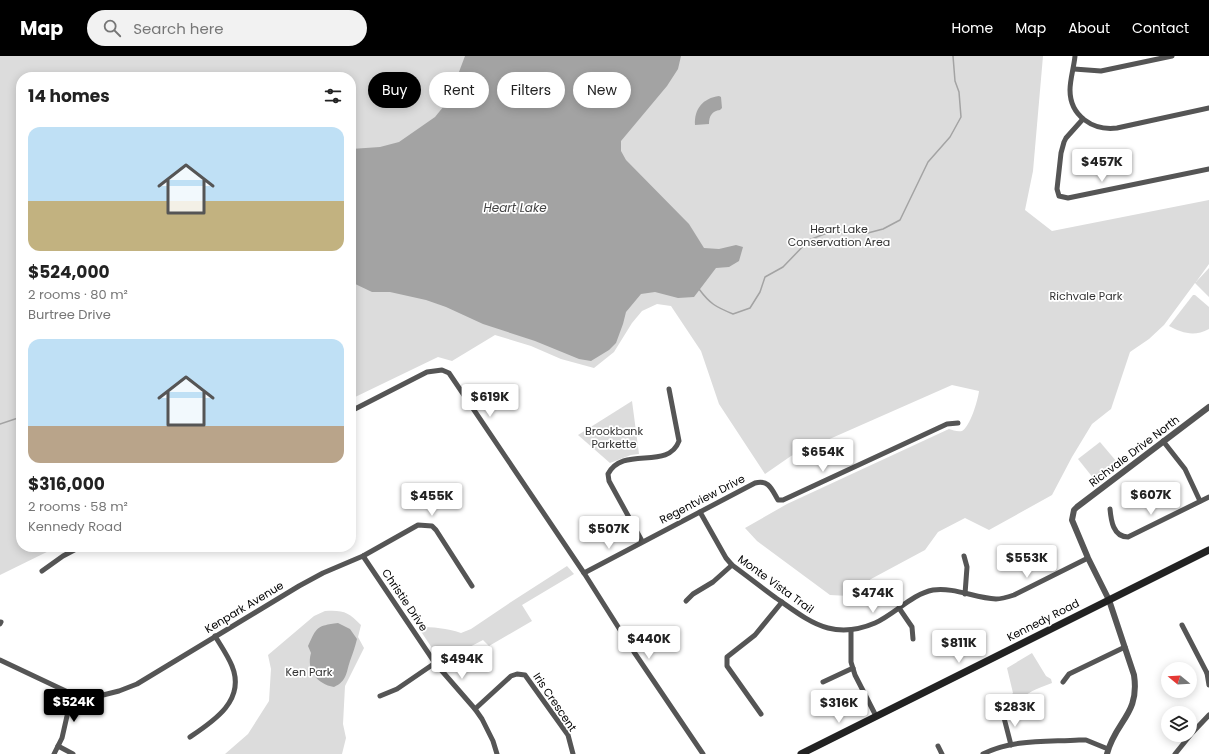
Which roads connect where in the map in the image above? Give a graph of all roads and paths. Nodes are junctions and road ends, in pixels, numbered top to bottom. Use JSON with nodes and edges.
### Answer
{"nodes":[{"id":1,"x":1076,"y":56,"type":"edge"},
{"id":2,"x":1172,"y":56,"type":"edge"},
{"id":3,"x":1074,"y":69,"type":"junction"},
{"id":4,"x":1209,"y":108,"type":"edge"},
{"id":5,"x":1083,"y":119,"type":"junction"},
{"id":6,"x":1209,"y":169,"type":"edge"},
{"id":7,"x":669,"y":389,"type":"dead end"},
{"id":8,"x":356,"y":408,"type":"edge"},
{"id":9,"x":1209,"y":408,"type":"edge"},
{"id":10,"x":958,"y":423,"type":"dead end"},
{"id":11,"x":1163,"y":441,"type":"junction"},
{"id":12,"x":1209,"y":497,"type":"edge"},
{"id":13,"x":1200,"y":501,"type":"junction"},
{"id":14,"x":1110,"y":509,"type":"dead end"},
{"id":15,"x":700,"y":512,"type":"junction"},
{"id":16,"x":642,"y":541,"type":"junction"},
{"id":17,"x":1209,"y":550,"type":"edge"},
{"id":18,"x":71,"y":552,"type":"edge"},
{"id":19,"x":363,"y":556,"type":"junction"},
{"id":20,"x":964,"y":556,"type":"dead end"},
{"id":21,"x":1088,"y":558,"type":"junction"},
{"id":22,"x":732,"y":565,"type":"junction"},
{"id":23,"x":42,"y":571,"type":"dead end"},
{"id":24,"x":584,"y":573,"type":"junction"},
{"id":25,"x":472,"y":586,"type":"dead end"},
{"id":26,"x":965,"y":594,"type":"junction"},
{"id":27,"x":1109,"y":600,"type":"junction"},
{"id":28,"x":686,"y":601,"type":"dead end"},
{"id":29,"x":782,"y":602,"type":"junction"},
{"id":30,"x":899,"y":608,"type":"junction"},
{"id":31,"x":1182,"y":625,"type":"dead end"},
{"id":32,"x":851,"y":630,"type":"junction"},
{"id":33,"x":215,"y":636,"type":"junction"},
{"id":34,"x":913,"y":639,"type":"dead end"},
{"id":35,"x":1125,"y":647,"type":"junction"},
{"id":36,"x":0,"y":660,"type":"edge"},
{"id":37,"x":435,"y":663,"type":"junction"},
{"id":38,"x":853,"y":668,"type":"junction"},
{"id":39,"x":1208,"y":674,"type":"edge"},
{"id":40,"x":823,"y":682,"type":"dead end"},
{"id":41,"x":1063,"y":682,"type":"dead end"},
{"id":42,"x":1209,"y":685,"type":"edge"},
{"id":43,"x":72,"y":694,"type":"junction"},
{"id":44,"x":380,"y":696,"type":"dead end"},
{"id":45,"x":475,"y":709,"type":"junction"},
{"id":46,"x":762,"y":714,"type":"dead end"},
{"id":47,"x":1003,"y":714,"type":"dead end"},
{"id":48,"x":1209,"y":715,"type":"edge"},
{"id":49,"x":876,"y":716,"type":"junction"},
{"id":50,"x":190,"y":737,"type":"dead end"},
{"id":51,"x":1011,"y":745,"type":"junction"},
{"id":52,"x":58,"y":746,"type":"junction"},
{"id":53,"x":938,"y":746,"type":"dead end"},
{"id":54,"x":1108,"y":752,"type":"edge"},
{"id":55,"x":54,"y":754,"type":"edge"},
{"id":56,"x":73,"y":754,"type":"edge"},
{"id":57,"x":498,"y":754,"type":"edge"},
{"id":58,"x":572,"y":754,"type":"edge"},
{"id":59,"x":703,"y":754,"type":"edge"},
{"id":60,"x":801,"y":754,"type":"edge"},
{"id":61,"x":942,"y":754,"type":"edge"},
{"id":62,"x":983,"y":754,"type":"edge"},
{"id":63,"x":1175,"y":754,"type":"edge"}],
"edges":[{"from":1,"to":3,"type":"street"},
{"from":2,"to":3,"type":"street"},
{"from":3,"to":5,"type":"street"},
{"from":4,"to":5,"type":"street"},
{"from":5,"to":6,"type":"street"},
{"from":7,"to":16,"type":"street"},
{"from":8,"to":24,"type":"street"},
{"from":9,"to":11,"type":"street","name":"Richvale Drive North"},
{"from":10,"to":15,"type":"street","name":"Regentview Drive"},
{"from":11,"to":13,"type":"street"},
{"from":11,"to":21,"type":"street","name":"Richvale Drive North"},
{"from":12,"to":13,"type":"street"},
{"from":13,"to":14,"type":"street"},
{"from":15,"to":16,"type":"street","name":"Regentview Drive"},
{"from":15,"to":22,"type":"street","name":"Monte Vista Trail"},
{"from":16,"to":24,"type":"street","name":"Regentview Drive"},
{"from":17,"to":27,"type":"main road","name":"Kennedy Road"},
{"from":18,"to":23,"type":"street"},
{"from":19,"to":25,"type":"street","name":"Kenpark Avenue"},
{"from":19,"to":33,"type":"street","name":"Kenpark Avenue"},
{"from":19,"to":37,"type":"street","name":"Christie Drive"},
{"from":20,"to":26,"type":"street"},
{"from":21,"to":26,"type":"street","name":"Monte Vista Trail"},
{"from":21,"to":27,"type":"street","name":"Richvale Drive North"},
{"from":22,"to":28,"type":"street"},
{"from":22,"to":29,"type":"street","name":"Monte Vista Trail"},
{"from":24,"to":59,"type":"street"},
{"from":26,"to":30,"type":"street","name":"Monte Vista Trail"},
{"from":27,"to":35,"type":"street","name":"Richvale Drive North"},
{"from":27,"to":49,"type":"main road","name":"Kennedy Road"},
{"from":29,"to":32,"type":"street","name":"Monte Vista Trail"},
{"from":29,"to":46,"type":"street"},
{"from":30,"to":32,"type":"street","name":"Monte Vista Trail"},
{"from":30,"to":34,"type":"street"},
{"from":31,"to":39,"type":"street"},
{"from":32,"to":38,"type":"street"},
{"from":33,"to":43,"type":"street","name":"Kenpark Avenue"},
{"from":33,"to":50,"type":"street"},
{"from":35,"to":41,"type":"street"},
{"from":35,"to":54,"type":"street","name":"Richvale Drive North"},
{"from":36,"to":43,"type":"street","name":"Kenpark Avenue"},
{"from":37,"to":44,"type":"street"},
{"from":37,"to":45,"type":"street","name":"Christie Drive"},
{"from":38,"to":40,"type":"street"},
{"from":38,"to":49,"type":"street"},
{"from":39,"to":42,"type":"street"},
{"from":43,"to":52,"type":"street"},
{"from":45,"to":57,"type":"street","name":"Christie Drive"},
{"from":45,"to":58,"type":"street","name":"Iris Crescent"},
{"from":47,"to":51,"type":"street"},
{"from":48,"to":63,"type":"street"},
{"from":49,"to":60,"type":"main road","name":"Kennedy Road"},
{"from":51,"to":54,"type":"street"},
{"from":51,"to":62,"type":"street"},
{"from":52,"to":55,"type":"street"},
{"from":52,"to":56,"type":"street"},
{"from":53,"to":61,"type":"street"}]}
